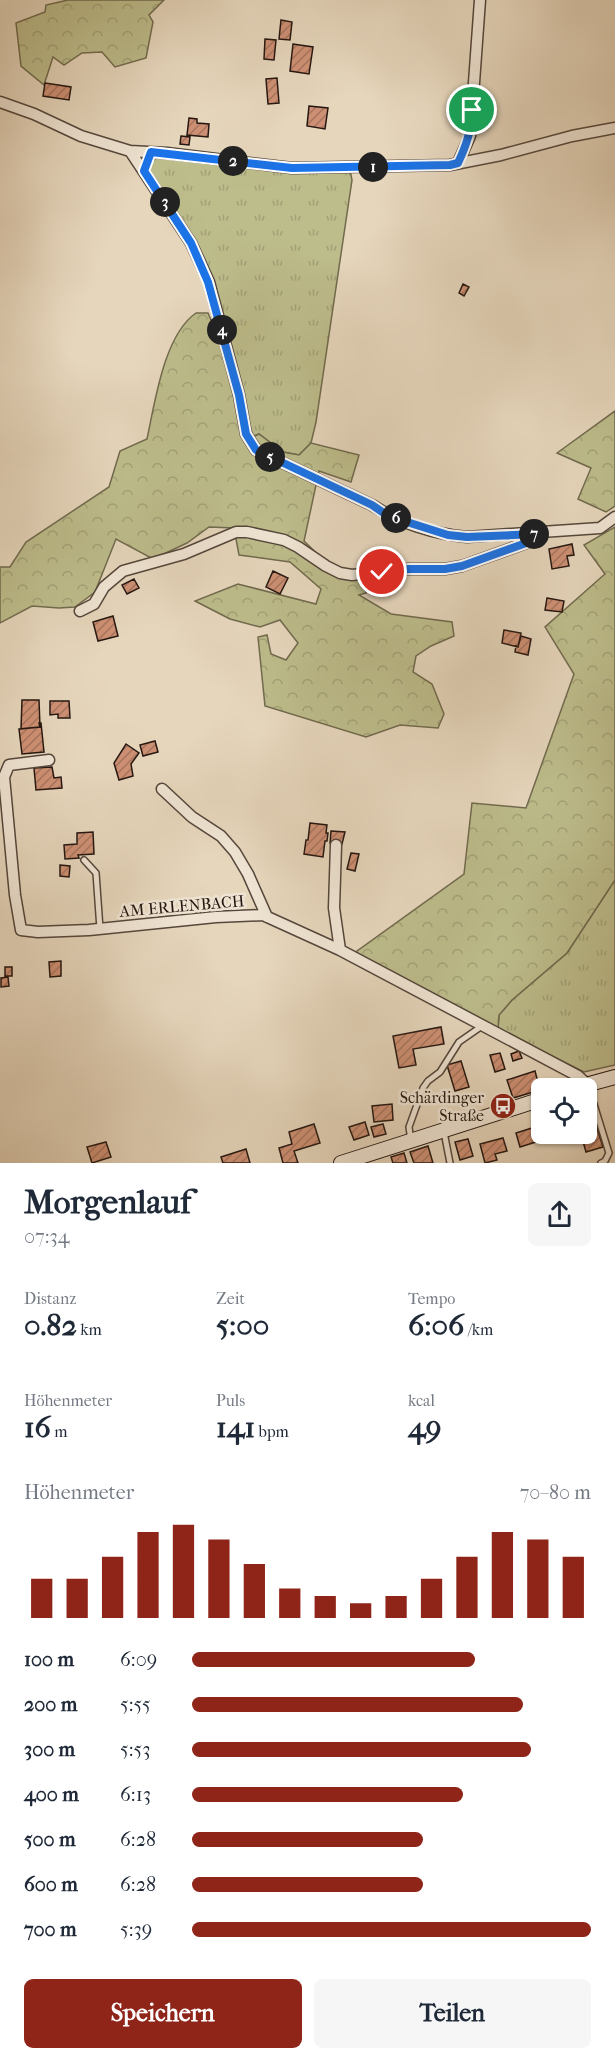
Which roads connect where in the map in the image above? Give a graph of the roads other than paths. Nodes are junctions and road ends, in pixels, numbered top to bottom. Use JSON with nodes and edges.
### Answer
{"nodes":[{"id":1,"x":480,"y":0,"type":"edge"},
{"id":2,"x":0,"y":102,"type":"edge"},
{"id":3,"x":615,"y":128,"type":"edge"},
{"id":4,"x":130,"y":151,"type":"junction"},
{"id":5,"x":151,"y":152,"type":"junction"},
{"id":6,"x":458,"y":163,"type":"junction"},
{"id":7,"x":144,"y":171,"type":"junction"},
{"id":8,"x":615,"y":517,"type":"edge"},
{"id":9,"x":536,"y":534,"type":"junction"},
{"id":10,"x":80,"y":611,"type":"dead end"},
{"id":11,"x":49,"y":760,"type":"dead end"},
{"id":12,"x":162,"y":789,"type":"dead end"},
{"id":13,"x":336,"y":845,"type":"dead end"},
{"id":14,"x":84,"y":860,"type":"dead end"},
{"id":15,"x":267,"y":917,"type":"junction"},
{"id":16,"x":100,"y":929,"type":"junction"},
{"id":17,"x":340,"y":950,"type":"junction"},
{"id":18,"x":482,"y":1026,"type":"junction"},
{"id":19,"x":615,"y":1077,"type":"edge"},
{"id":20,"x":580,"y":1078,"type":"edge"},
{"id":21,"x":597,"y":1082,"type":"edge"},
{"id":22,"x":531,"y":1103,"type":"edge"},
{"id":23,"x":597,"y":1115,"type":"edge"},
{"id":24,"x":443,"y":1131,"type":"junction"},
{"id":25,"x":411,"y":1141,"type":"junction"},
{"id":26,"x":341,"y":1163,"type":"edge"},
{"id":27,"x":450,"y":1163,"type":"edge"},
{"id":28,"x":601,"y":1163,"type":"edge"}],
"edges":[{"from":1,"to":6,"type":"street"},
{"from":2,"to":4,"type":"street"},
{"from":3,"to":6,"type":"street"},
{"from":4,"to":5,"type":"street"},
{"from":4,"to":7,"type":"street"},
{"from":5,"to":6,"type":"street"},
{"from":5,"to":7,"type":"street"},
{"from":7,"to":9,"type":"street"},
{"from":8,"to":9,"type":"street"},
{"from":9,"to":10,"type":"street"},
{"from":11,"to":16,"type":"street","name":"AM ERLENBACH"},
{"from":12,"to":15,"type":"street","name":"AM ERLENBACH"},
{"from":13,"to":17,"type":"street"},
{"from":14,"to":16,"type":"lane","name":"AM ERLENBACH"},
{"from":15,"to":16,"type":"street","name":"AM ERLENBACH"},
{"from":15,"to":17,"type":"street","name":"AM ERLENBACH"},
{"from":17,"to":18,"type":"street"},
{"from":18,"to":20,"type":"street"},
{"from":18,"to":25,"type":"lane"},
{"from":19,"to":21,"type":"main road"},
{"from":22,"to":24,"type":"main road"},
{"from":23,"to":28,"type":"lane"},
{"from":24,"to":25,"type":"main road"},
{"from":24,"to":27,"type":"lane"},
{"from":25,"to":26,"type":"main road"}]}
